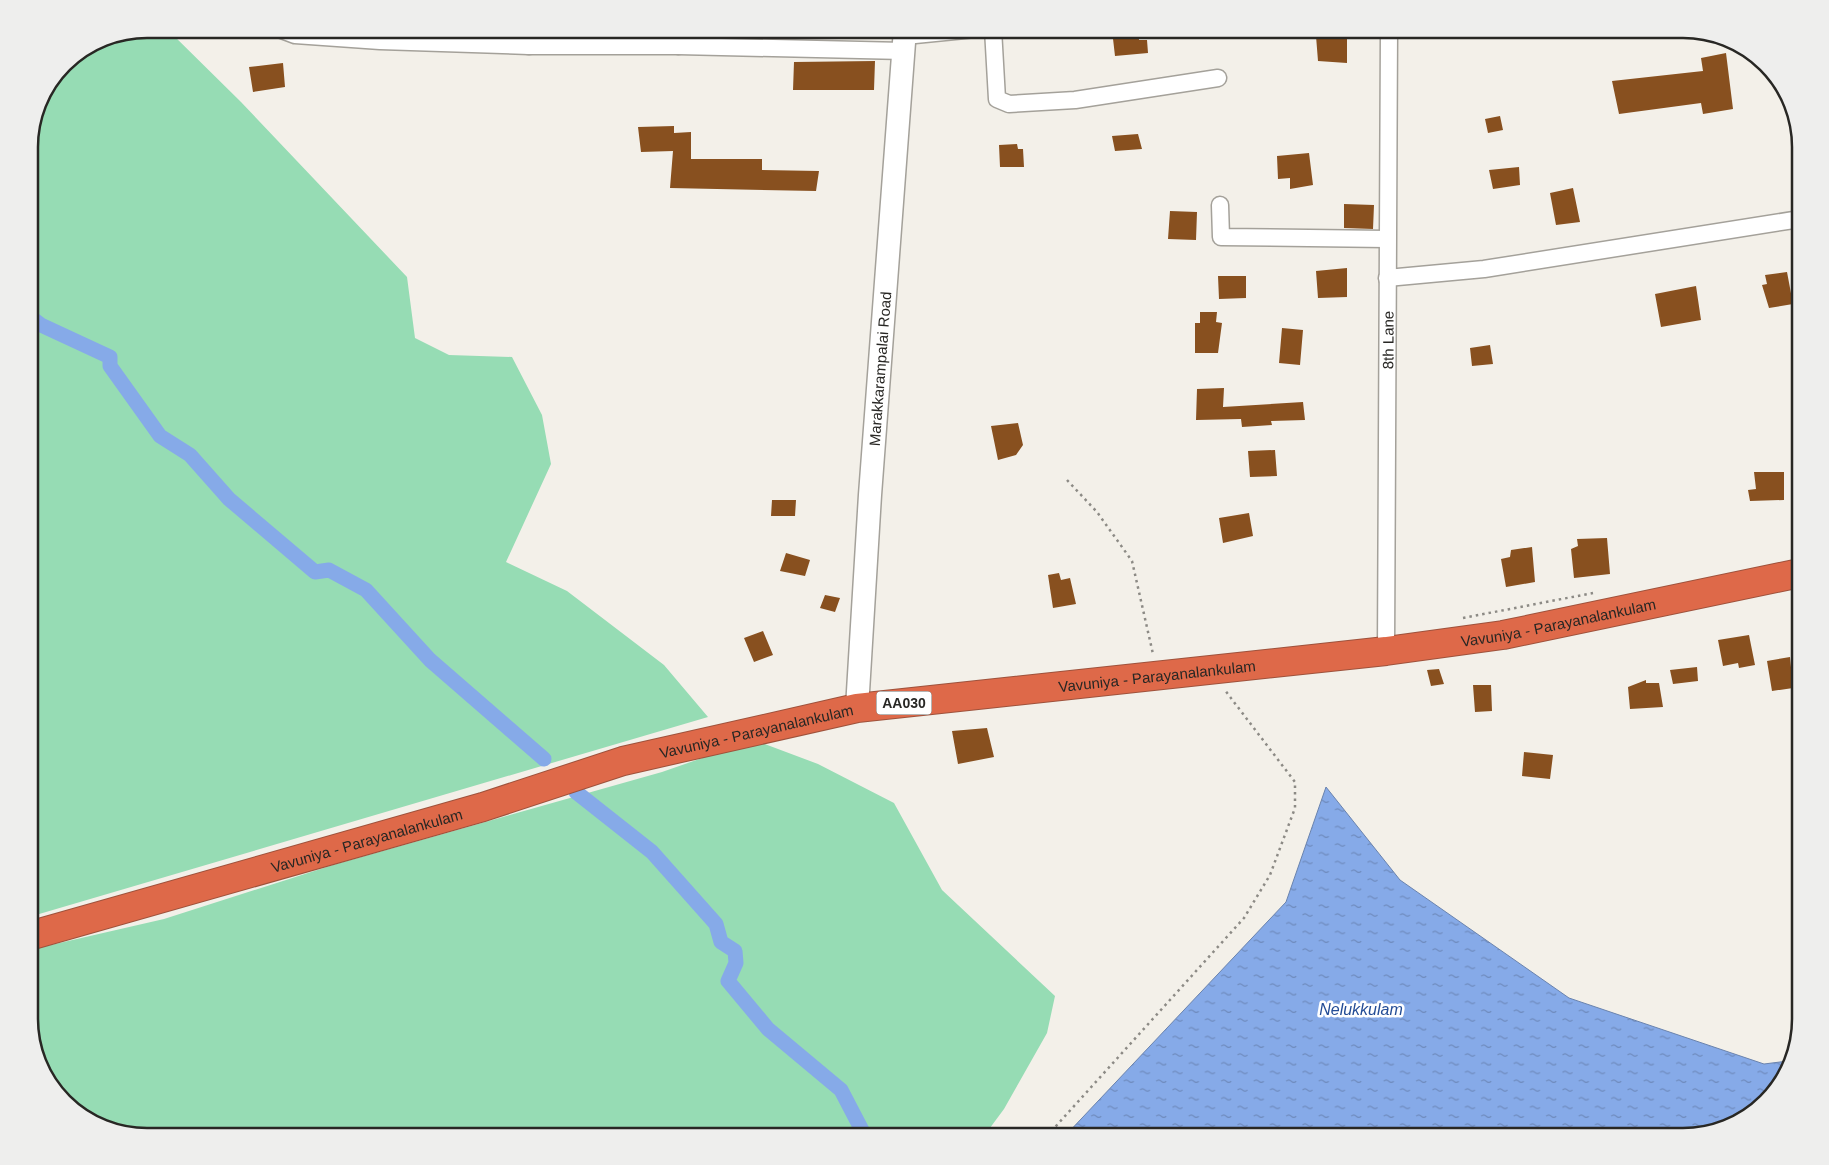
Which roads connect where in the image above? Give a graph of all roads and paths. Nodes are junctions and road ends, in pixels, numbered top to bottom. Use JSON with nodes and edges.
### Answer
{"nodes":[{"id":1,"x":420,"y":38,"type":"edge"},
{"id":2,"x":529,"y":38,"type":"edge"},
{"id":3,"x":678,"y":38,"type":"edge"},
{"id":4,"x":993,"y":38,"type":"edge"},
{"id":5,"x":1389,"y":38,"type":"edge"},
{"id":6,"x":905,"y":39,"type":"edge"},
{"id":7,"x":529,"y":46,"type":"junction"},
{"id":8,"x":678,"y":46,"type":"junction"},
{"id":9,"x":1218,"y":78,"type":"dead end"},
{"id":10,"x":1220,"y":205,"type":"dead end"},
{"id":11,"x":1792,"y":220,"type":"edge"},
{"id":12,"x":1387,"y":239,"type":"junction"},
{"id":13,"x":1387,"y":278,"type":"junction"},
{"id":14,"x":1068,"y":480,"type":"dead end"},
{"id":15,"x":1792,"y":574,"type":"edge"},
{"id":16,"x":1598,"y":592,"type":"dead end"},
{"id":17,"x":1463,"y":618,"type":"dead end"},
{"id":18,"x":1386,"y":652,"type":"junction"},
{"id":19,"x":1153,"y":654,"type":"dead end"},
{"id":20,"x":1211,"y":671,"type":"junction"},
{"id":21,"x":857,"y":708,"type":"junction"},
{"id":22,"x":38,"y":933,"type":"edge"},
{"id":23,"x":1054,"y":1128,"type":"edge"}],
"edges":[{"from":1,"to":7,"type":"street"},
{"from":2,"to":7,"type":"street"},
{"from":3,"to":8,"type":"street"},
{"from":4,"to":9,"type":"street"},
{"from":5,"to":12,"type":"street","name":"8th Lane"},
{"from":6,"to":8,"type":"street"},
{"from":6,"to":21,"type":"street","name":"Marakkarampalai Road"},
{"from":7,"to":8,"type":"street"},
{"from":10,"to":12,"type":"street"},
{"from":11,"to":13,"type":"street"},
{"from":12,"to":13,"type":"street","name":"8th Lane"},
{"from":13,"to":18,"type":"street","name":"8th Lane"},
{"from":14,"to":19,"type":"path"},
{"from":15,"to":18,"type":"highway","name":"Vavuniya - Parayanalankulam","number":"AA030"},
{"from":16,"to":17,"type":"path"},
{"from":18,"to":20,"type":"highway","name":"Vavuniya - Parayanalankulam","number":"AA030"},
{"from":20,"to":21,"type":"highway","name":"Vavuniya - Parayanalankulam","number":"AA030"},
{"from":20,"to":23,"type":"path"},
{"from":21,"to":22,"type":"highway","name":"Vavuniya - Parayanalankulam","number":"AA030"}]}
